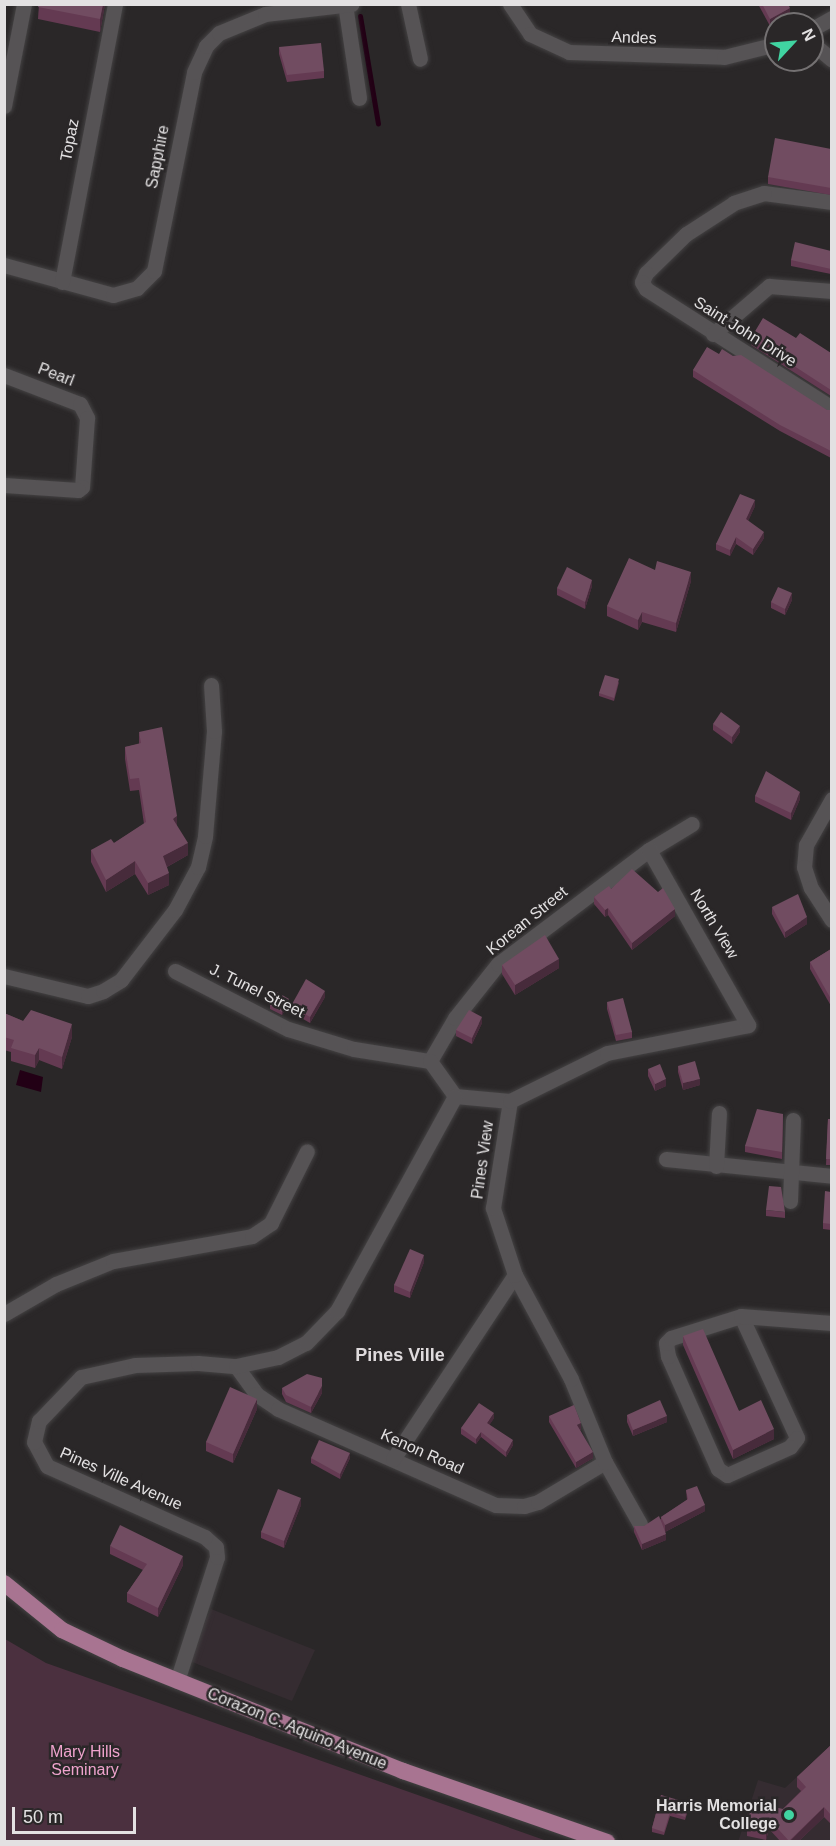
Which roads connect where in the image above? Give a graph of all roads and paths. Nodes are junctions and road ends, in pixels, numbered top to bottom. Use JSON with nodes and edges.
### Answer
{"nodes":[{"id":1,"x":24,"y":4,"type":"edge"},
{"id":2,"x":115,"y":4,"type":"edge"},
{"id":3,"x":351,"y":4,"type":"edge"},
{"id":4,"x":408,"y":4,"type":"edge"},
{"id":5,"x":510,"y":4,"type":"edge"},
{"id":6,"x":345,"y":5,"type":"edge"},
{"id":7,"x":11,"y":45,"type":"edge"},
{"id":8,"x":764,"y":47,"type":"edge"},
{"id":9,"x":420,"y":59,"type":"dead end"},
{"id":10,"x":359,"y":98,"type":"dead end"},
{"id":11,"x":4,"y":106,"type":"edge"},
{"id":12,"x":831,"y":202,"type":"edge"},
{"id":13,"x":4,"y":265,"type":"edge"},
{"id":14,"x":62,"y":282,"type":"junction"},
{"id":15,"x":831,"y":291,"type":"edge"},
{"id":16,"x":713,"y":334,"type":"junction"},
{"id":17,"x":4,"y":375,"type":"edge"},
{"id":18,"x":831,"y":408,"type":"edge"},
{"id":19,"x":4,"y":485,"type":"edge"},
{"id":20,"x":211,"y":685,"type":"dead end"},
{"id":21,"x":831,"y":802,"type":"edge"},
{"id":22,"x":692,"y":824,"type":"dead end"},
{"id":23,"x":649,"y":850,"type":"junction"},
{"id":24,"x":831,"y":920,"type":"edge"},
{"id":25,"x":175,"y":971,"type":"dead end"},
{"id":26,"x":4,"y":976,"type":"edge"},
{"id":27,"x":430,"y":1061,"type":"junction"},
{"id":28,"x":455,"y":1096,"type":"junction"},
{"id":29,"x":510,"y":1101,"type":"junction"},
{"id":30,"x":719,"y":1113,"type":"dead end"},
{"id":31,"x":793,"y":1120,"type":"dead end"},
{"id":32,"x":307,"y":1151,"type":"dead end"},
{"id":33,"x":666,"y":1160,"type":"dead end"},
{"id":34,"x":716,"y":1166,"type":"junction"},
{"id":35,"x":790,"y":1172,"type":"junction"},
{"id":36,"x":831,"y":1176,"type":"edge"},
{"id":37,"x":790,"y":1201,"type":"dead end"},
{"id":38,"x":515,"y":1275,"type":"junction"},
{"id":39,"x":4,"y":1314,"type":"edge"},
{"id":40,"x":741,"y":1316,"type":"junction"},
{"id":41,"x":831,"y":1323,"type":"edge"},
{"id":42,"x":236,"y":1366,"type":"junction"},
{"id":43,"x":393,"y":1459,"type":"junction"},
{"id":44,"x":605,"y":1462,"type":"junction"},
{"id":45,"x":640,"y":1524,"type":"edge"},
{"id":46,"x":4,"y":1583,"type":"edge"},
{"id":47,"x":177,"y":1681,"type":"junction"},
{"id":48,"x":607,"y":1842,"type":"edge"}],
"edges":[{"from":1,"to":7,"type":"street"},
{"from":2,"to":14,"type":"street","name":"Topaz"},
{"from":3,"to":6,"type":"street","name":"Sapphire"},
{"from":4,"to":9,"type":"street"},
{"from":5,"to":8,"type":"street","name":"Andes"},
{"from":6,"to":10,"type":"street"},
{"from":6,"to":14,"type":"street","name":"Sapphire"},
{"from":7,"to":11,"type":"street"},
{"from":12,"to":16,"type":"street","name":"Saint John Drive"},
{"from":13,"to":14,"type":"street","name":"Sapphire"},
{"from":15,"to":16,"type":"street"},
{"from":16,"to":18,"type":"street","name":"Saint John Drive"},
{"from":17,"to":19,"type":"street","name":"Pearl"},
{"from":20,"to":26,"type":"street"},
{"from":21,"to":24,"type":"street"},
{"from":22,"to":23,"type":"street","name":"Korean Street"},
{"from":23,"to":27,"type":"street","name":"Korean Street"},
{"from":23,"to":29,"type":"street","name":"North View"},
{"from":25,"to":27,"type":"street","name":"J. Tunel Street"},
{"from":27,"to":28,"type":"street"},
{"from":28,"to":29,"type":"street"},
{"from":28,"to":42,"type":"street","name":"Pines Ville Avenue"},
{"from":29,"to":38,"type":"street","name":"Pines View"},
{"from":30,"to":34,"type":"street"},
{"from":31,"to":35,"type":"street"},
{"from":32,"to":39,"type":"street"},
{"from":33,"to":34,"type":"street"},
{"from":34,"to":35,"type":"street"},
{"from":35,"to":36,"type":"street"},
{"from":35,"to":37,"type":"street"},
{"from":38,"to":43,"type":"street"},
{"from":38,"to":44,"type":"street","name":"Pines View"},
{"from":40,"to":40,"type":"street"},
{"from":40,"to":41,"type":"street"},
{"from":42,"to":43,"type":"street","name":"Kenon Road"},
{"from":42,"to":47,"type":"street","name":"Pines Ville Avenue"},
{"from":43,"to":44,"type":"street","name":"Kenon Road"},
{"from":44,"to":45,"type":"street","name":"Pines View"},
{"from":46,"to":47,"type":"main road","name":"Corazon C. Aquino Avenue"},
{"from":47,"to":48,"type":"main road","name":"Corazon C. Aquino Avenue"}]}
